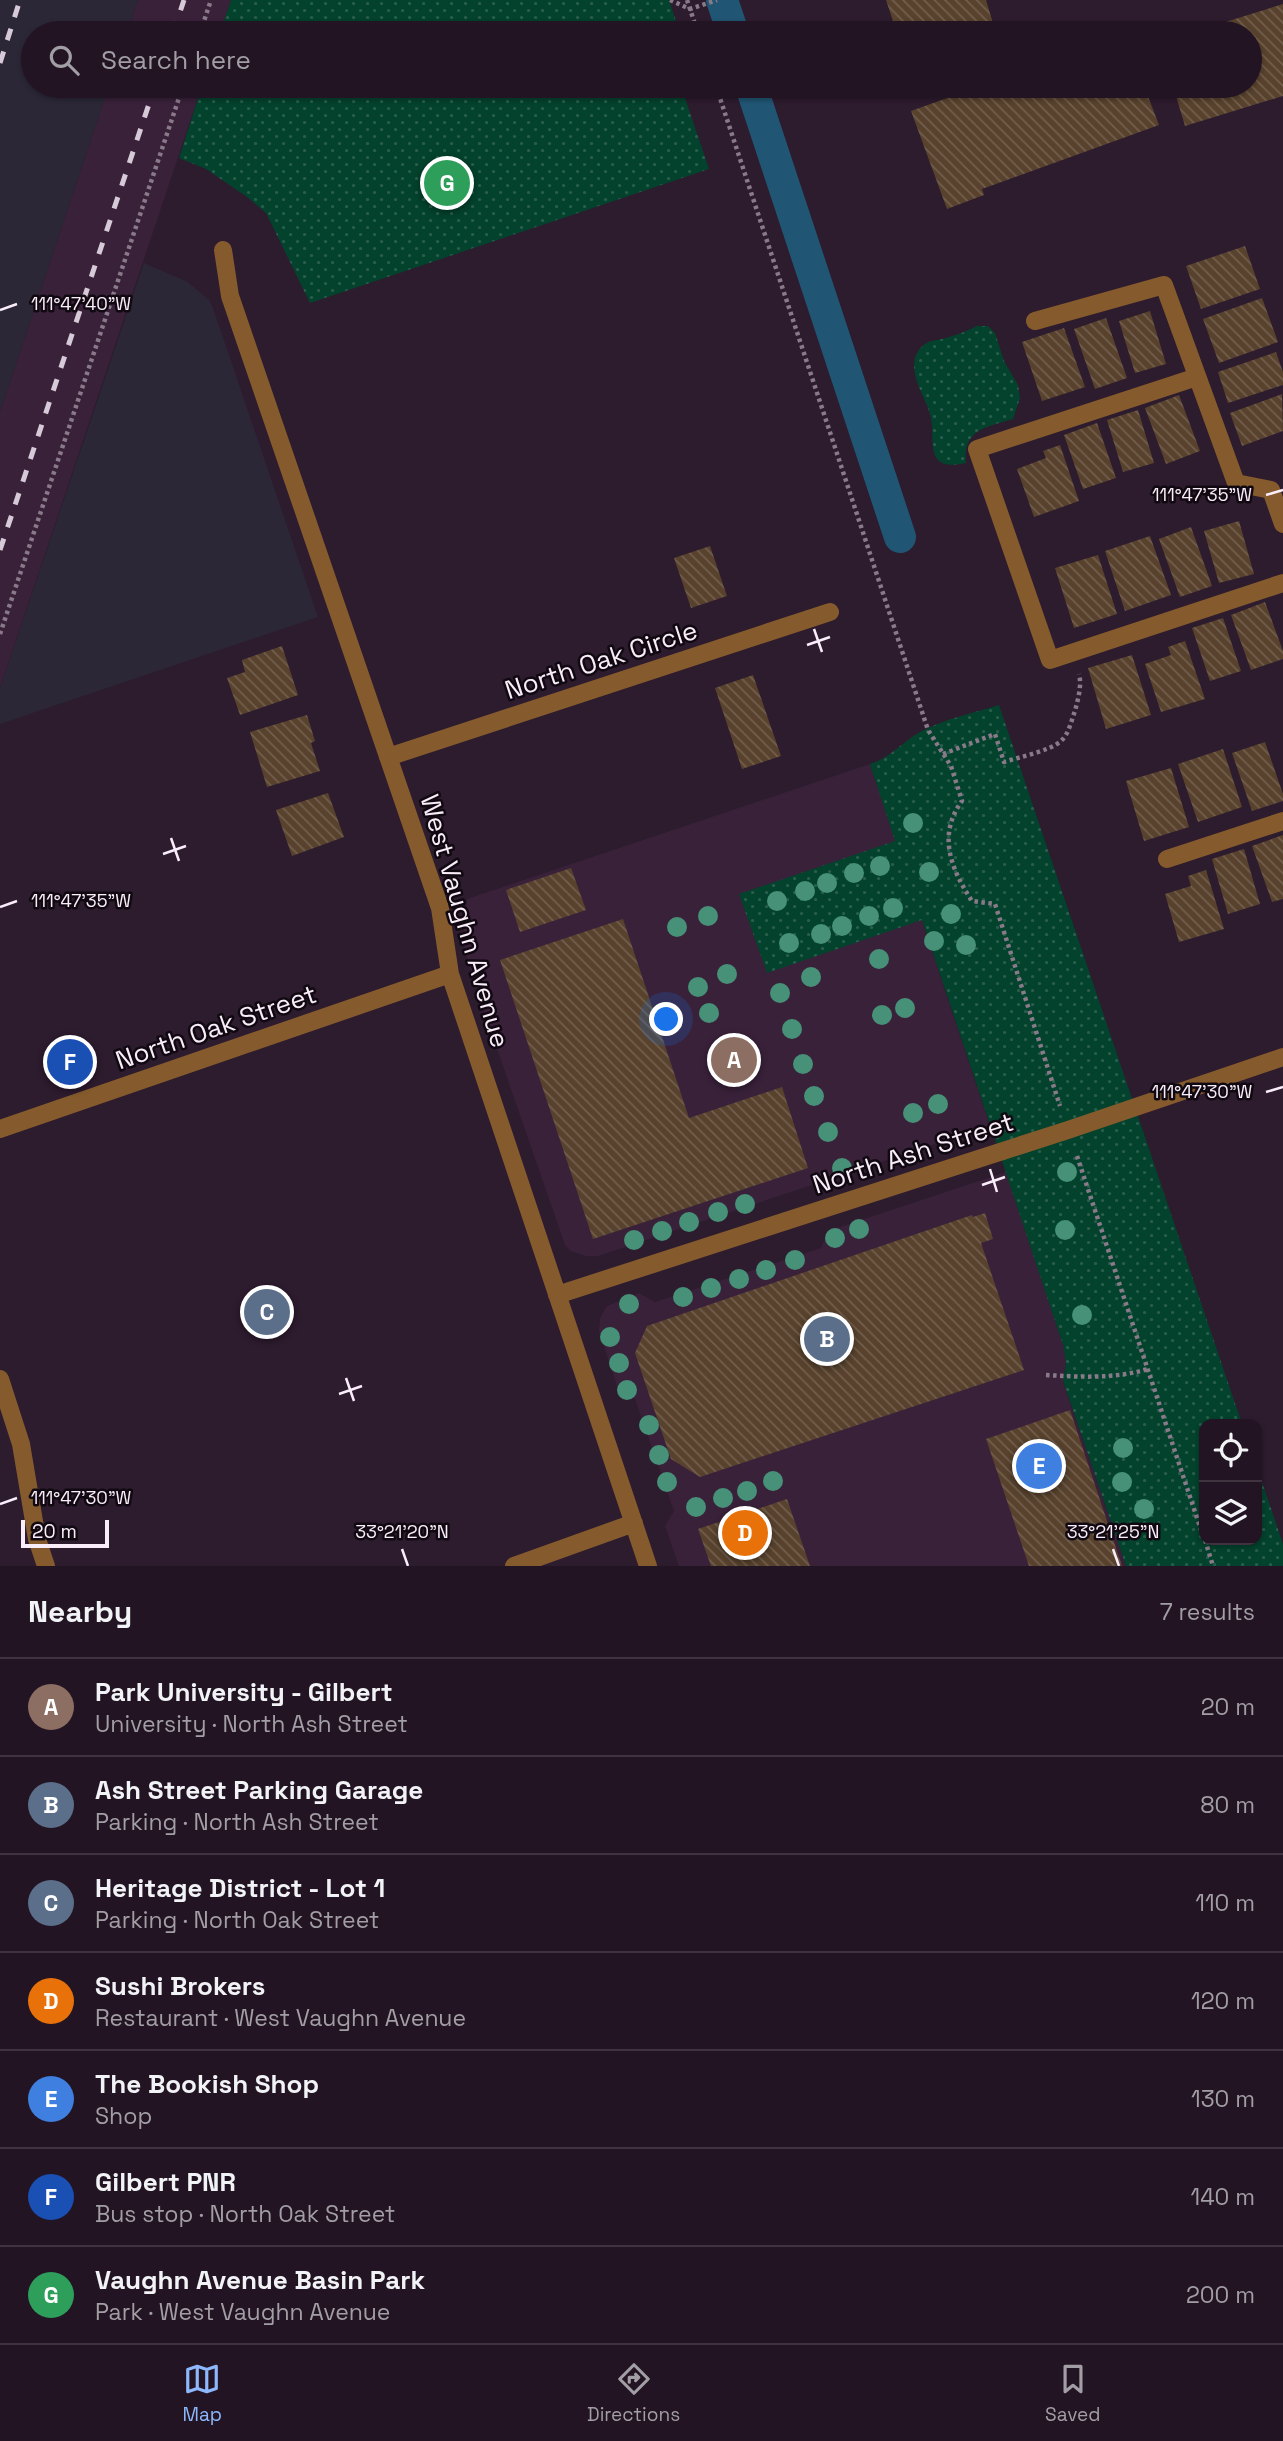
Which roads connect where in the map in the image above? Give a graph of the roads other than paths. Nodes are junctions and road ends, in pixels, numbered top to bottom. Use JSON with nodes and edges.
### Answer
{"nodes":[{"id":1,"x":223,"y":250,"type":"dead end"},
{"id":2,"x":1035,"y":321,"type":"dead end"},
{"id":3,"x":1197,"y":377,"type":"junction"},
{"id":4,"x":1277,"y":488,"type":"edge"},
{"id":5,"x":1283,"y":524,"type":"edge"},
{"id":6,"x":1283,"y":583,"type":"edge"},
{"id":7,"x":830,"y":612,"type":"dead end"},
{"id":8,"x":388,"y":757,"type":"junction"},
{"id":9,"x":1283,"y":821,"type":"edge"},
{"id":10,"x":1167,"y":859,"type":"dead end"},
{"id":11,"x":450,"y":974,"type":"junction"},
{"id":12,"x":1283,"y":1057,"type":"edge"},
{"id":13,"x":0,"y":1129,"type":"edge"},
{"id":14,"x":557,"y":1295,"type":"junction"},
{"id":15,"x":0,"y":1379,"type":"edge"},
{"id":16,"x":634,"y":1524,"type":"junction"},
{"id":17,"x":46,"y":1566,"type":"edge"},
{"id":18,"x":514,"y":1566,"type":"edge"},
{"id":19,"x":648,"y":1566,"type":"edge"}],
"edges":[{"from":1,"to":8,"type":"street","name":"West Vaughn Avenue"},
{"from":2,"to":3,"type":"street"},
{"from":3,"to":4,"type":"street"},
{"from":3,"to":6,"type":"street"},
{"from":4,"to":5,"type":"street"},
{"from":7,"to":8,"type":"street","name":"North Oak Circle"},
{"from":8,"to":11,"type":"street","name":"West Vaughn Avenue"},
{"from":9,"to":10,"type":"street"},
{"from":11,"to":13,"type":"street","name":"North Oak Street"},
{"from":11,"to":14,"type":"street","name":"West Vaughn Avenue"},
{"from":12,"to":14,"type":"street","name":"North Ash Street"},
{"from":14,"to":16,"type":"street","name":"West Vaughn Avenue"},
{"from":15,"to":17,"type":"street"},
{"from":16,"to":18,"type":"street"},
{"from":16,"to":19,"type":"street","name":"West Vaughn Avenue"}]}
